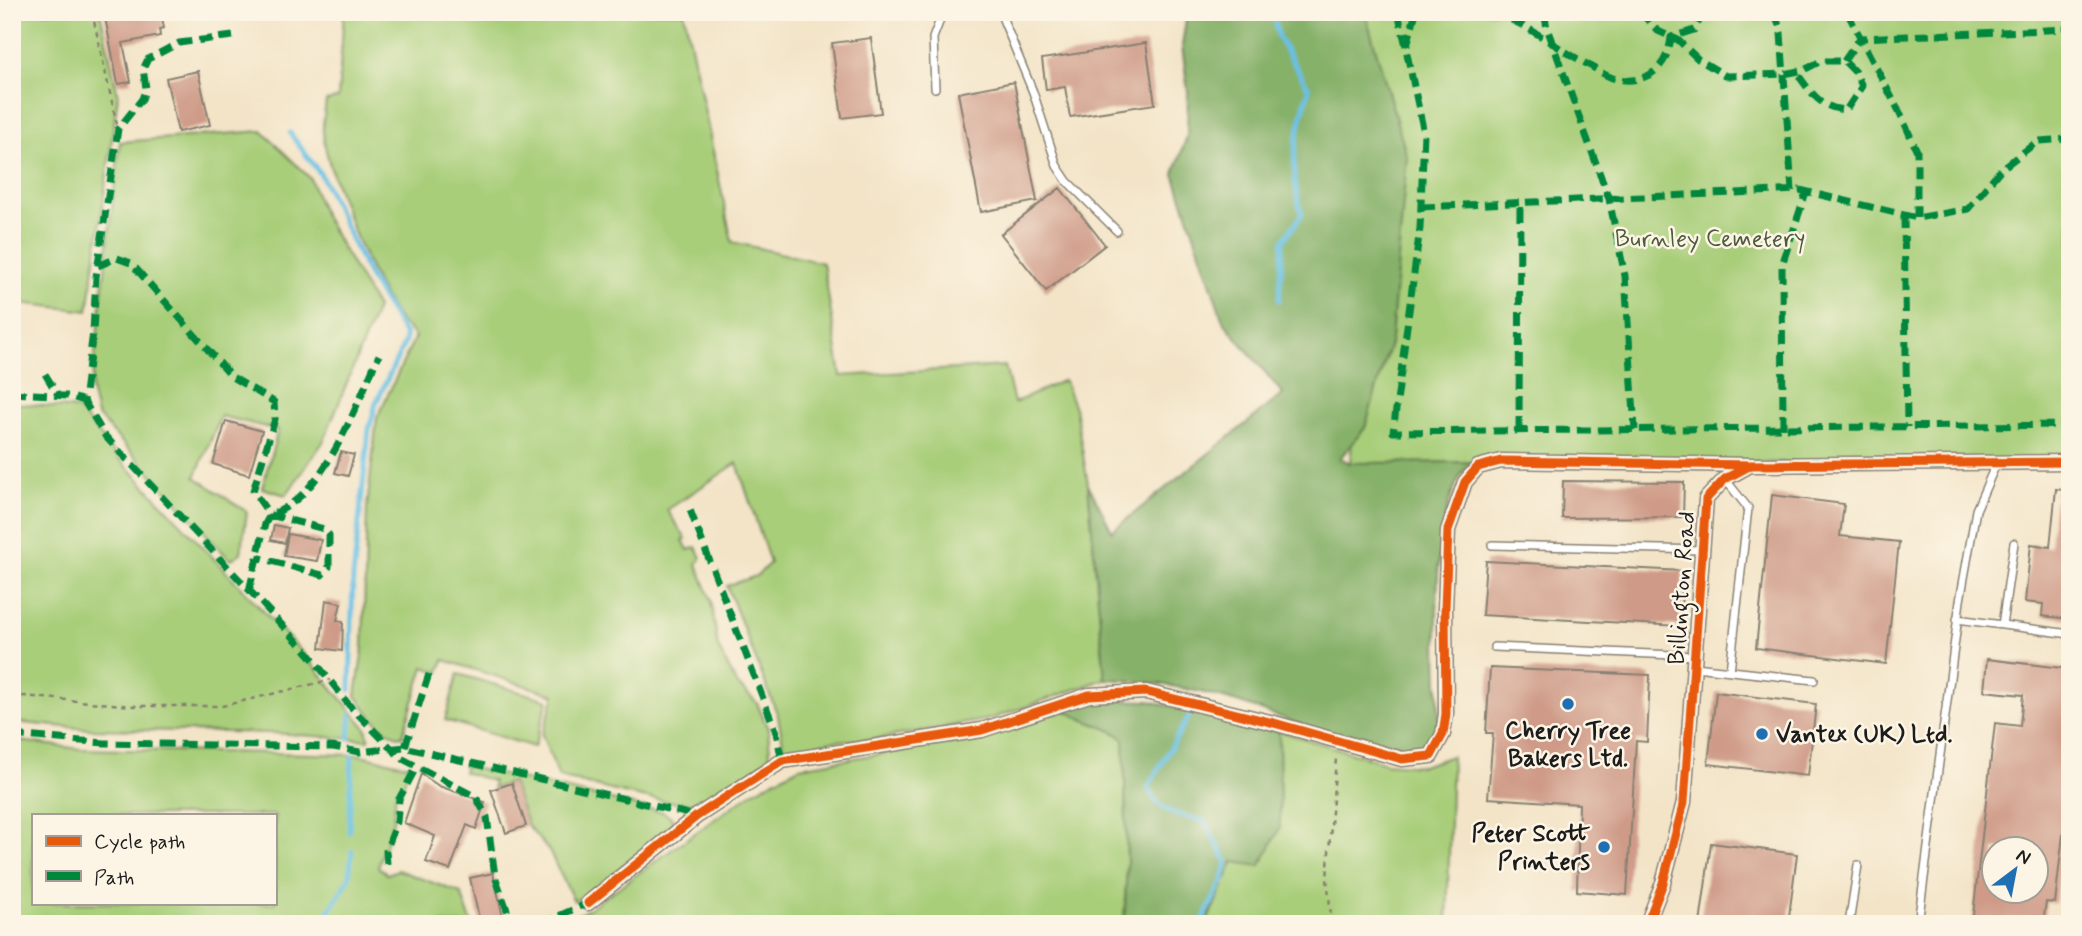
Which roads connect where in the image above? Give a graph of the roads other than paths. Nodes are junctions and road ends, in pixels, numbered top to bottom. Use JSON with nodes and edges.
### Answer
{"nodes":[{"id":1,"x":943,"y":12,"type":"edge"},
{"id":2,"x":1000,"y":12,"type":"edge"},
{"id":3,"x":935,"y":88,"type":"dead end"},
{"id":4,"x":1117,"y":231,"type":"dead end"},
{"id":5,"x":2070,"y":462,"type":"edge"},
{"id":6,"x":1996,"y":463,"type":"junction"},
{"id":7,"x":1751,"y":465,"type":"junction"},
{"id":8,"x":1725,"y":479,"type":"junction"},
{"id":9,"x":2014,"y":542,"type":"dead end"},
{"id":10,"x":1492,"y":545,"type":"dead end"},
{"id":11,"x":1703,"y":550,"type":"junction"},
{"id":12,"x":1957,"y":619,"type":"junction"},
{"id":13,"x":2002,"y":625,"type":"junction"},
{"id":14,"x":2070,"y":634,"type":"edge"},
{"id":15,"x":1494,"y":647,"type":"dead end"},
{"id":16,"x":1696,"y":662,"type":"junction"},
{"id":17,"x":1730,"y":671,"type":"junction"},
{"id":18,"x":1814,"y":680,"type":"dead end"},
{"id":19,"x":1858,"y":865,"type":"dead end"},
{"id":20,"x":588,"y":903,"type":"dead end"},
{"id":21,"x":1647,"y":924,"type":"edge"},
{"id":22,"x":1849,"y":924,"type":"edge"},
{"id":23,"x":1918,"y":924,"type":"edge"}],
"edges":[{"from":1,"to":3,"type":"lane"},
{"from":2,"to":4,"type":"lane"},
{"from":5,"to":6,"type":"street","name":"Billington Road"},
{"from":6,"to":7,"type":"street","name":"Billington Road"},
{"from":6,"to":12,"type":"lane"},
{"from":7,"to":8,"type":"street","name":"Billington Road"},
{"from":7,"to":20,"type":"street"},
{"from":8,"to":11,"type":"street","name":"Billington Road"},
{"from":8,"to":17,"type":"lane"},
{"from":9,"to":13,"type":"lane"},
{"from":10,"to":11,"type":"lane"},
{"from":11,"to":16,"type":"street","name":"Billington Road"},
{"from":12,"to":13,"type":"lane"},
{"from":12,"to":23,"type":"lane"},
{"from":13,"to":14,"type":"lane"},
{"from":15,"to":16,"type":"lane"},
{"from":16,"to":17,"type":"lane"},
{"from":16,"to":21,"type":"street","name":"Billington Road"},
{"from":17,"to":18,"type":"lane"},
{"from":19,"to":22,"type":"lane"}]}
